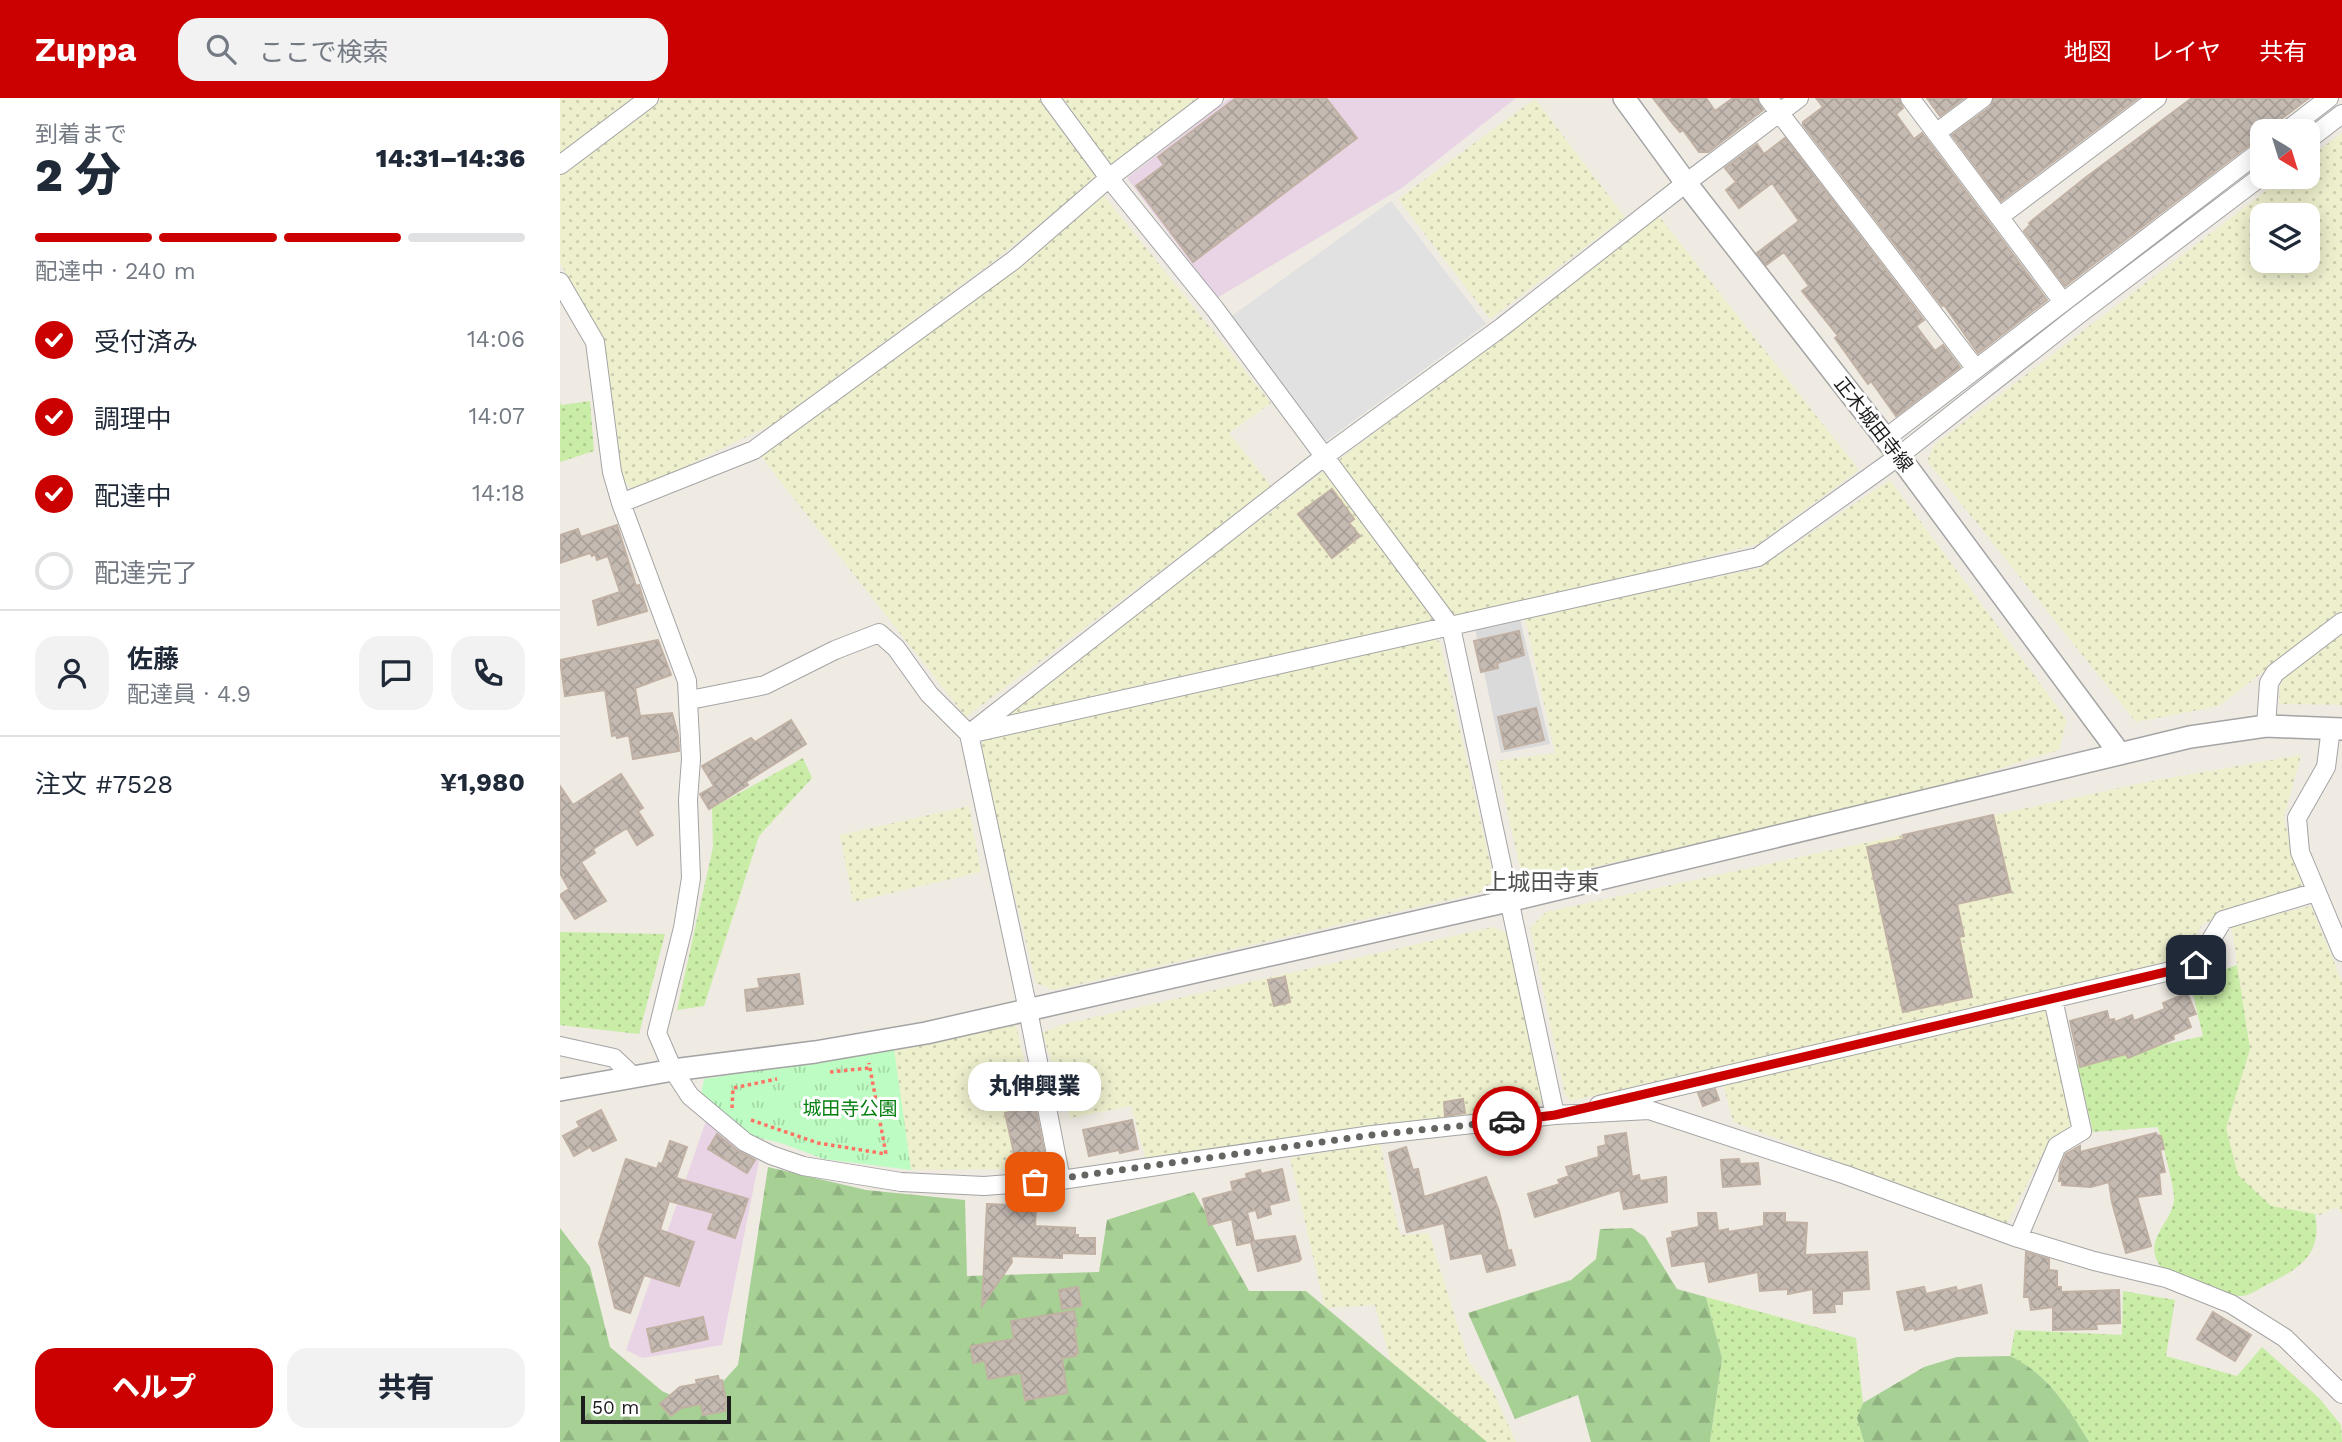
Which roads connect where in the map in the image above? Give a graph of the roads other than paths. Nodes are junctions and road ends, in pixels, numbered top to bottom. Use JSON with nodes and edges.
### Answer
{"nodes":[{"id":1,"x":649,"y":98,"type":"edge"},
{"id":2,"x":1050,"y":98,"type":"edge"},
{"id":3,"x":1214,"y":98,"type":"edge"},
{"id":4,"x":1624,"y":98,"type":"edge"},
{"id":5,"x":1798,"y":98,"type":"edge"},
{"id":6,"x":1910,"y":98,"type":"edge"},
{"id":7,"x":1983,"y":98,"type":"edge"},
{"id":8,"x":2157,"y":98,"type":"edge"},
{"id":9,"x":2329,"y":98,"type":"edge"},
{"id":10,"x":1773,"y":105,"type":"edge"},
{"id":11,"x":2342,"y":114,"type":"edge"},
{"id":12,"x":2302,"y":119,"type":"edge"},
{"id":13,"x":2320,"y":131,"type":"edge"},
{"id":14,"x":1936,"y":133,"type":"junction"},
{"id":15,"x":2250,"y":159,"type":"edge"},
{"id":16,"x":560,"y":165,"type":"edge"},
{"id":17,"x":1109,"y":178,"type":"junction"},
{"id":18,"x":1686,"y":183,"type":"junction"},
{"id":19,"x":2250,"y":184,"type":"edge"},
{"id":20,"x":1999,"y":217,"type":"junction"},
{"id":21,"x":560,"y":282,"type":"edge"},
{"id":22,"x":2063,"y":302,"type":"junction"},
{"id":23,"x":1976,"y":369,"type":"junction"},
{"id":24,"x":1886,"y":438,"type":"junction"},
{"id":25,"x":1325,"y":456,"type":"junction"},
{"id":26,"x":1899,"y":456,"type":"junction"},
{"id":27,"x":621,"y":503,"type":"junction"},
{"id":28,"x":2342,"y":622,"type":"edge"},
{"id":29,"x":1451,"y":626,"type":"junction"},
{"id":30,"x":690,"y":700,"type":"junction"},
{"id":31,"x":2266,"y":726,"type":"junction"},
{"id":32,"x":2336,"y":728,"type":"edge"},
{"id":33,"x":969,"y":734,"type":"junction"},
{"id":34,"x":2120,"y":754,"type":"junction"},
{"id":35,"x":2334,"y":768,"type":"edge"},
{"id":36,"x":2316,"y":892,"type":"junction"},
{"id":37,"x":1508,"y":901,"type":"junction"},
{"id":38,"x":2342,"y":952,"type":"edge"},
{"id":39,"x":2053,"y":999,"type":"junction"},
{"id":40,"x":1028,"y":1010,"type":"junction"},
{"id":41,"x":560,"y":1046,"type":"edge"},
{"id":42,"x":673,"y":1070,"type":"junction"},
{"id":43,"x":634,"y":1077,"type":"junction"},
{"id":44,"x":560,"y":1090,"type":"edge"},
{"id":45,"x":1555,"y":1115,"type":"junction"},
{"id":46,"x":1061,"y":1180,"type":"junction"},
{"id":47,"x":2018,"y":1238,"type":"junction"},
{"id":48,"x":2342,"y":1394,"type":"edge"}],
"edges":[{"from":1,"to":16,"type":"street"},
{"from":2,"to":17,"type":"street"},
{"from":3,"to":17,"type":"street"},
{"from":4,"to":18,"type":"street","name":"正木城田寺線"},
{"from":5,"to":10,"type":"street"},
{"from":6,"to":14,"type":"street"},
{"from":7,"to":14,"type":"street"},
{"from":8,"to":20,"type":"street"},
{"from":9,"to":12,"type":"street"},
{"from":10,"to":18,"type":"street"},
{"from":10,"to":23,"type":"street"},
{"from":11,"to":13,"type":"street"},
{"from":14,"to":20,"type":"street"},
{"from":15,"to":22,"type":"street"},
{"from":17,"to":25,"type":"street"},
{"from":17,"to":27,"type":"street"},
{"from":18,"to":24,"type":"street","name":"正木城田寺線"},
{"from":18,"to":25,"type":"street"},
{"from":19,"to":26,"type":"street"},
{"from":20,"to":22,"type":"street"},
{"from":21,"to":27,"type":"street"},
{"from":22,"to":23,"type":"street"},
{"from":23,"to":24,"type":"street"},
{"from":24,"to":26,"type":"street","name":"正木城田寺線"},
{"from":25,"to":29,"type":"street"},
{"from":25,"to":33,"type":"street"},
{"from":26,"to":29,"type":"street"},
{"from":26,"to":34,"type":"street","name":"正木城田寺線"},
{"from":27,"to":30,"type":"street"},
{"from":28,"to":31,"type":"street"},
{"from":29,"to":33,"type":"street"},
{"from":29,"to":37,"type":"street"},
{"from":30,"to":33,"type":"street"},
{"from":30,"to":42,"type":"street"},
{"from":31,"to":32,"type":"street"},
{"from":31,"to":34,"type":"street"},
{"from":32,"to":35,"type":"street"},
{"from":33,"to":40,"type":"street"},
{"from":34,"to":37,"type":"street"},
{"from":35,"to":36,"type":"street"},
{"from":36,"to":38,"type":"street"},
{"from":36,"to":39,"type":"street"},
{"from":37,"to":40,"type":"street"},
{"from":37,"to":45,"type":"street"},
{"from":39,"to":45,"type":"street"},
{"from":39,"to":47,"type":"street"},
{"from":40,"to":42,"type":"street"},
{"from":40,"to":46,"type":"street"},
{"from":41,"to":43,"type":"street"},
{"from":42,"to":43,"type":"street"},
{"from":42,"to":46,"type":"street"},
{"from":43,"to":44,"type":"street"},
{"from":45,"to":46,"type":"street"},
{"from":45,"to":47,"type":"street"},
{"from":47,"to":48,"type":"street"}]}
